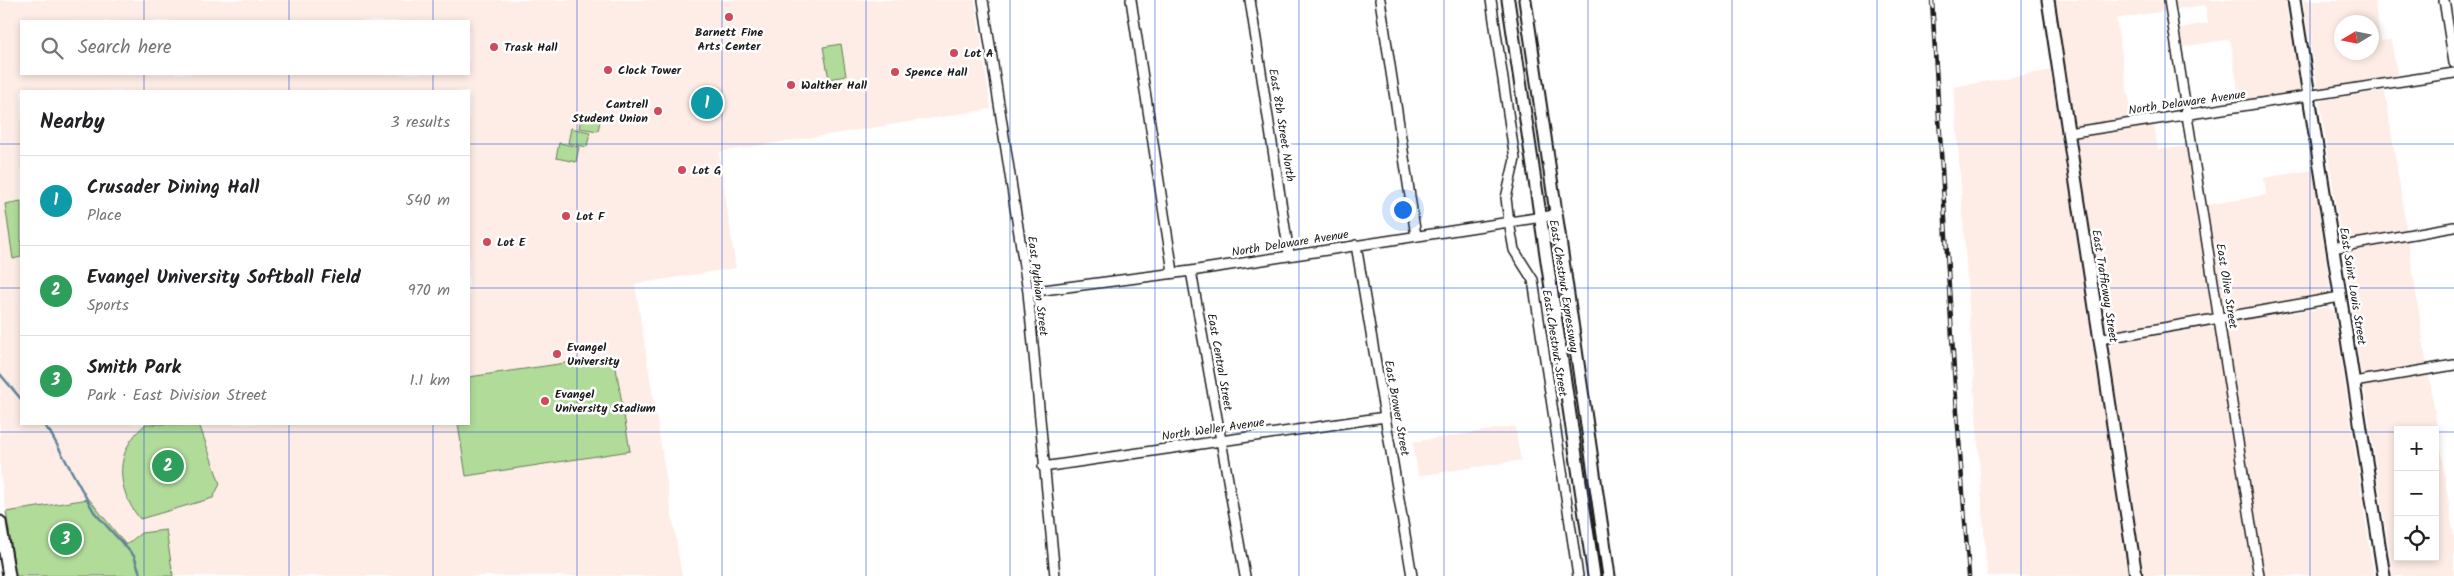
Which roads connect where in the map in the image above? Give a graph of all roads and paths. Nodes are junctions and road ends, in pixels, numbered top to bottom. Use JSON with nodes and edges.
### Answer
{"nodes":[{"id":1,"x":983,"y":0,"type":"edge"},
{"id":2,"x":1130,"y":0,"type":"edge"},
{"id":3,"x":1250,"y":0,"type":"edge"},
{"id":4,"x":1380,"y":0,"type":"edge"},
{"id":5,"x":1491,"y":0,"type":"edge"},
{"id":6,"x":1508,"y":0,"type":"edge"},
{"id":7,"x":1525,"y":0,"type":"edge"},
{"id":8,"x":2048,"y":0,"type":"edge"},
{"id":9,"x":2169,"y":0,"type":"edge"},
{"id":10,"x":2294,"y":0,"type":"edge"},
{"id":11,"x":2444,"y":0,"type":"edge"},
{"id":12,"x":2454,"y":63,"type":"edge"},
{"id":13,"x":2454,"y":73,"type":"edge"},
{"id":14,"x":2310,"y":96,"type":"junction"},
{"id":15,"x":2187,"y":114,"type":"junction"},
{"id":16,"x":2068,"y":133,"type":"junction"},
{"id":17,"x":1556,"y":215,"type":"junction"},
{"id":18,"x":1540,"y":217,"type":"junction"},
{"id":19,"x":1509,"y":222,"type":"junction"},
{"id":20,"x":2454,"y":227,"type":"edge"},
{"id":21,"x":1416,"y":236,"type":"junction"},
{"id":22,"x":1356,"y":245,"type":"junction"},
{"id":23,"x":2332,"y":248,"type":"junction"},
{"id":24,"x":1289,"y":254,"type":"junction"},
{"id":25,"x":1191,"y":271,"type":"junction"},
{"id":26,"x":1173,"y":272,"type":"junction"},
{"id":27,"x":1028,"y":292,"type":"junction"},
{"id":28,"x":2340,"y":297,"type":"junction"},
{"id":29,"x":2220,"y":320,"type":"junction"},
{"id":30,"x":2100,"y":339,"type":"junction"},
{"id":31,"x":2454,"y":365,"type":"edge"},
{"id":32,"x":2354,"y":382,"type":"junction"},
{"id":33,"x":1386,"y":417,"type":"junction"},
{"id":34,"x":1221,"y":440,"type":"junction"},
{"id":35,"x":1044,"y":467,"type":"junction"},
{"id":36,"x":0,"y":522,"type":"edge"},
{"id":37,"x":9,"y":576,"type":"edge"},
{"id":38,"x":1055,"y":576,"type":"edge"},
{"id":39,"x":1245,"y":576,"type":"edge"},
{"id":40,"x":1412,"y":576,"type":"edge"},
{"id":41,"x":1578,"y":576,"type":"edge"},
{"id":42,"x":1594,"y":576,"type":"edge"},
{"id":43,"x":1609,"y":576,"type":"edge"},
{"id":44,"x":2136,"y":576,"type":"edge"},
{"id":45,"x":2259,"y":576,"type":"edge"},
{"id":46,"x":2384,"y":576,"type":"edge"}],
"edges":[{"from":1,"to":27,"type":"street","name":"East Pythian Street"},
{"from":2,"to":26,"type":"street"},
{"from":3,"to":24,"type":"street","name":"East 8th Street North"},
{"from":4,"to":21,"type":"street"},
{"from":5,"to":19,"type":"street","name":"East Chestnut Street"},
{"from":6,"to":18,"type":"main road","name":"East Chestnut Expressway"},
{"from":7,"to":17,"type":"main road","name":"East Chestnut Expressway"},
{"from":8,"to":16,"type":"main road","name":"East Trafficway Street"},
{"from":9,"to":15,"type":"street","name":"East Olive Street"},
{"from":10,"to":14,"type":"main road","name":"East Saint Louis Street"},
{"from":11,"to":12,"type":"street"},
{"from":13,"to":14,"type":"street","name":"North Delaware Avenue"},
{"from":14,"to":15,"type":"street","name":"North Delaware Avenue"},
{"from":14,"to":23,"type":"main road","name":"East Saint Louis Street"},
{"from":15,"to":16,"type":"street","name":"North Delaware Avenue"},
{"from":15,"to":29,"type":"street","name":"East Olive Street"},
{"from":16,"to":30,"type":"main road","name":"East Trafficway Street"},
{"from":17,"to":18,"type":"street","name":"North Delaware Avenue"},
{"from":17,"to":43,"type":"main road","name":"East Chestnut Expressway"},
{"from":18,"to":19,"type":"street","name":"North Delaware Avenue"},
{"from":18,"to":42,"type":"main road","name":"East Chestnut Expressway"},
{"from":19,"to":21,"type":"street","name":"North Delaware Avenue"},
{"from":19,"to":41,"type":"street","name":"East Chestnut Street"},
{"from":20,"to":23,"type":"street"},
{"from":21,"to":22,"type":"street","name":"North Delaware Avenue"},
{"from":22,"to":24,"type":"street","name":"North Delaware Avenue"},
{"from":22,"to":33,"type":"street","name":"East Brower Street"},
{"from":23,"to":28,"type":"main road","name":"East Saint Louis Street"},
{"from":24,"to":25,"type":"street","name":"North Delaware Avenue"},
{"from":25,"to":26,"type":"street","name":"North Delaware Avenue"},
{"from":25,"to":34,"type":"street","name":"East Central Street"},
{"from":26,"to":27,"type":"street","name":"North Delaware Avenue"},
{"from":27,"to":35,"type":"street","name":"East Pythian Street"},
{"from":28,"to":29,"type":"street"},
{"from":28,"to":32,"type":"main road","name":"East Saint Louis Street"},
{"from":29,"to":30,"type":"street"},
{"from":29,"to":45,"type":"street","name":"East Olive Street"},
{"from":30,"to":44,"type":"main road","name":"East Trafficway Street"},
{"from":31,"to":32,"type":"street"},
{"from":32,"to":46,"type":"main road","name":"East Saint Louis Street"},
{"from":33,"to":34,"type":"street","name":"North Weller Avenue"},
{"from":33,"to":40,"type":"street","name":"East Brower Street"},
{"from":34,"to":35,"type":"street","name":"North Weller Avenue"},
{"from":34,"to":39,"type":"street","name":"East Central Street"},
{"from":35,"to":38,"type":"street","name":"East Pythian Street"},
{"from":36,"to":37,"type":"main road"}]}
